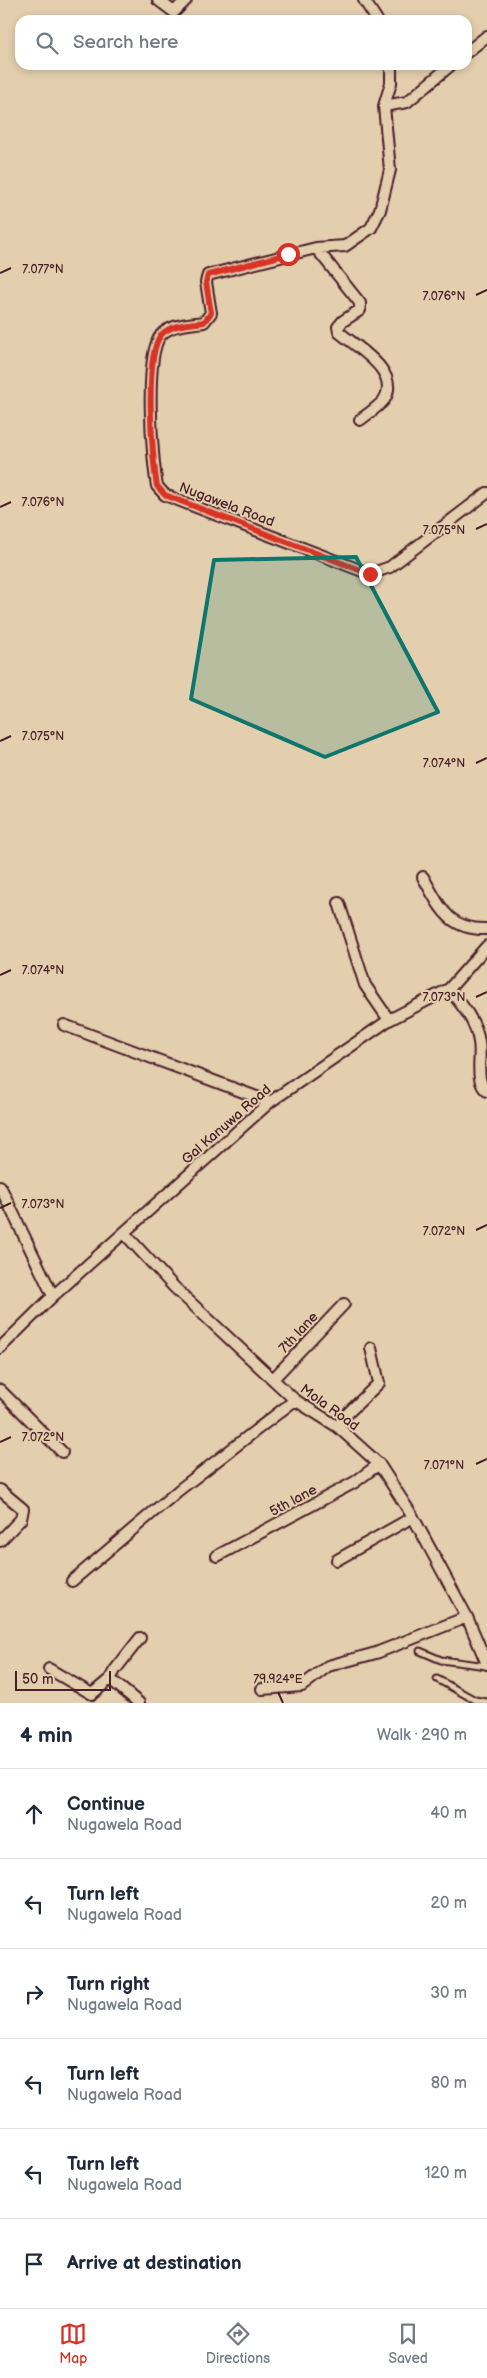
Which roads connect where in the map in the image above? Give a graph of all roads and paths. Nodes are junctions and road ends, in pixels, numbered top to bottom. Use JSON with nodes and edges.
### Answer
{"nodes":[{"id":1,"x":158,"y":0,"type":"edge"},
{"id":2,"x":186,"y":0,"type":"edge"},
{"id":3,"x":364,"y":0,"type":"edge"},
{"id":4,"x":374,"y":15,"type":"edge"},
{"id":5,"x":487,"y":36,"type":"edge"},
{"id":6,"x":472,"y":48,"type":"edge"},
{"id":7,"x":391,"y":70,"type":"edge"},
{"id":8,"x":445,"y":70,"type":"edge"},
{"id":9,"x":384,"y":106,"type":"junction"},
{"id":10,"x":316,"y":248,"type":"junction"},
{"id":11,"x":360,"y":420,"type":"dead end"},
{"id":12,"x":487,"y":493,"type":"edge"},
{"id":13,"x":423,"y":877,"type":"dead end"},
{"id":14,"x":339,"y":903,"type":"dead end"},
{"id":15,"x":487,"y":929,"type":"edge"},
{"id":16,"x":487,"y":946,"type":"edge"},
{"id":17,"x":449,"y":988,"type":"junction"},
{"id":18,"x":389,"y":1020,"type":"junction"},
{"id":19,"x":64,"y":1025,"type":"dead end"},
{"id":20,"x":487,"y":1091,"type":"edge"},
{"id":21,"x":270,"y":1102,"type":"junction"},
{"id":22,"x":0,"y":1186,"type":"edge"},
{"id":23,"x":125,"y":1234,"type":"junction"},
{"id":24,"x":53,"y":1296,"type":"junction"},
{"id":25,"x":344,"y":1304,"type":"dead end"},
{"id":26,"x":0,"y":1348,"type":"edge"},
{"id":27,"x":371,"y":1348,"type":"dead end"},
{"id":28,"x":273,"y":1379,"type":"junction"},
{"id":29,"x":0,"y":1390,"type":"edge"},
{"id":30,"x":295,"y":1400,"type":"junction"},
{"id":31,"x":338,"y":1427,"type":"junction"},
{"id":32,"x":62,"y":1452,"type":"dead end"},
{"id":33,"x":379,"y":1464,"type":"junction"},
{"id":34,"x":0,"y":1490,"type":"edge"},
{"id":35,"x":413,"y":1517,"type":"junction"},
{"id":36,"x":0,"y":1541,"type":"edge"},
{"id":37,"x":218,"y":1556,"type":"dead end"},
{"id":38,"x":337,"y":1560,"type":"dead end"},
{"id":39,"x":72,"y":1581,"type":"dead end"},
{"id":40,"x":467,"y":1617,"type":"junction"},
{"id":41,"x":140,"y":1638,"type":"dead end"},
{"id":42,"x":420,"y":1651,"type":"dead end"},
{"id":43,"x":487,"y":1665,"type":"edge"},
{"id":44,"x":49,"y":1669,"type":"dead end"},
{"id":45,"x":110,"y":1679,"type":"junction"},
{"id":46,"x":437,"y":1679,"type":"dead end"},
{"id":47,"x":262,"y":1689,"type":"dead end"},
{"id":48,"x":135,"y":1702,"type":"edge"},
{"id":49,"x":487,"y":1702,"type":"edge"}],
"edges":[{"from":1,"to":2,"type":"street"},
{"from":3,"to":4,"type":"street"},
{"from":5,"to":6,"type":"street"},
{"from":7,"to":9,"type":"street","name":"Nugawela Road"},
{"from":8,"to":9,"type":"street"},
{"from":9,"to":10,"type":"street","name":"Nugawela Road"},
{"from":10,"to":11,"type":"street"},
{"from":10,"to":12,"type":"street","name":"Nugawela Road"},
{"from":13,"to":15,"type":"street"},
{"from":14,"to":18,"type":"street"},
{"from":16,"to":17,"type":"street","name":"Gal Kanuwa Road"},
{"from":17,"to":18,"type":"street","name":"Gal Kanuwa Road"},
{"from":17,"to":20,"type":"street"},
{"from":18,"to":21,"type":"street","name":"Gal Kanuwa Road"},
{"from":19,"to":21,"type":"street"},
{"from":21,"to":23,"type":"street","name":"Gal Kanuwa Road"},
{"from":22,"to":24,"type":"street"},
{"from":23,"to":24,"type":"street","name":"Gal Kanuwa Road"},
{"from":23,"to":28,"type":"street","name":"Mola Road"},
{"from":24,"to":26,"type":"street","name":"Gal Kanuwa Road"},
{"from":25,"to":28,"type":"street","name":"7th lane"},
{"from":27,"to":31,"type":"street"},
{"from":28,"to":30,"type":"street","name":"Mola Road"},
{"from":29,"to":32,"type":"street"},
{"from":30,"to":31,"type":"street","name":"Mola Road"},
{"from":30,"to":39,"type":"street"},
{"from":31,"to":33,"type":"street","name":"Mola Road"},
{"from":33,"to":35,"type":"street","name":"Mola Road"},
{"from":33,"to":37,"type":"street","name":"5th lane"},
{"from":34,"to":36,"type":"street"},
{"from":35,"to":38,"type":"street"},
{"from":35,"to":40,"type":"street","name":"Mola Road"},
{"from":40,"to":43,"type":"street","name":"Mola Road"},
{"from":40,"to":47,"type":"street"},
{"from":41,"to":45,"type":"street"},
{"from":42,"to":43,"type":"lane"},
{"from":44,"to":45,"type":"street"},
{"from":45,"to":48,"type":"street"},
{"from":46,"to":49,"type":"lane"}]}
